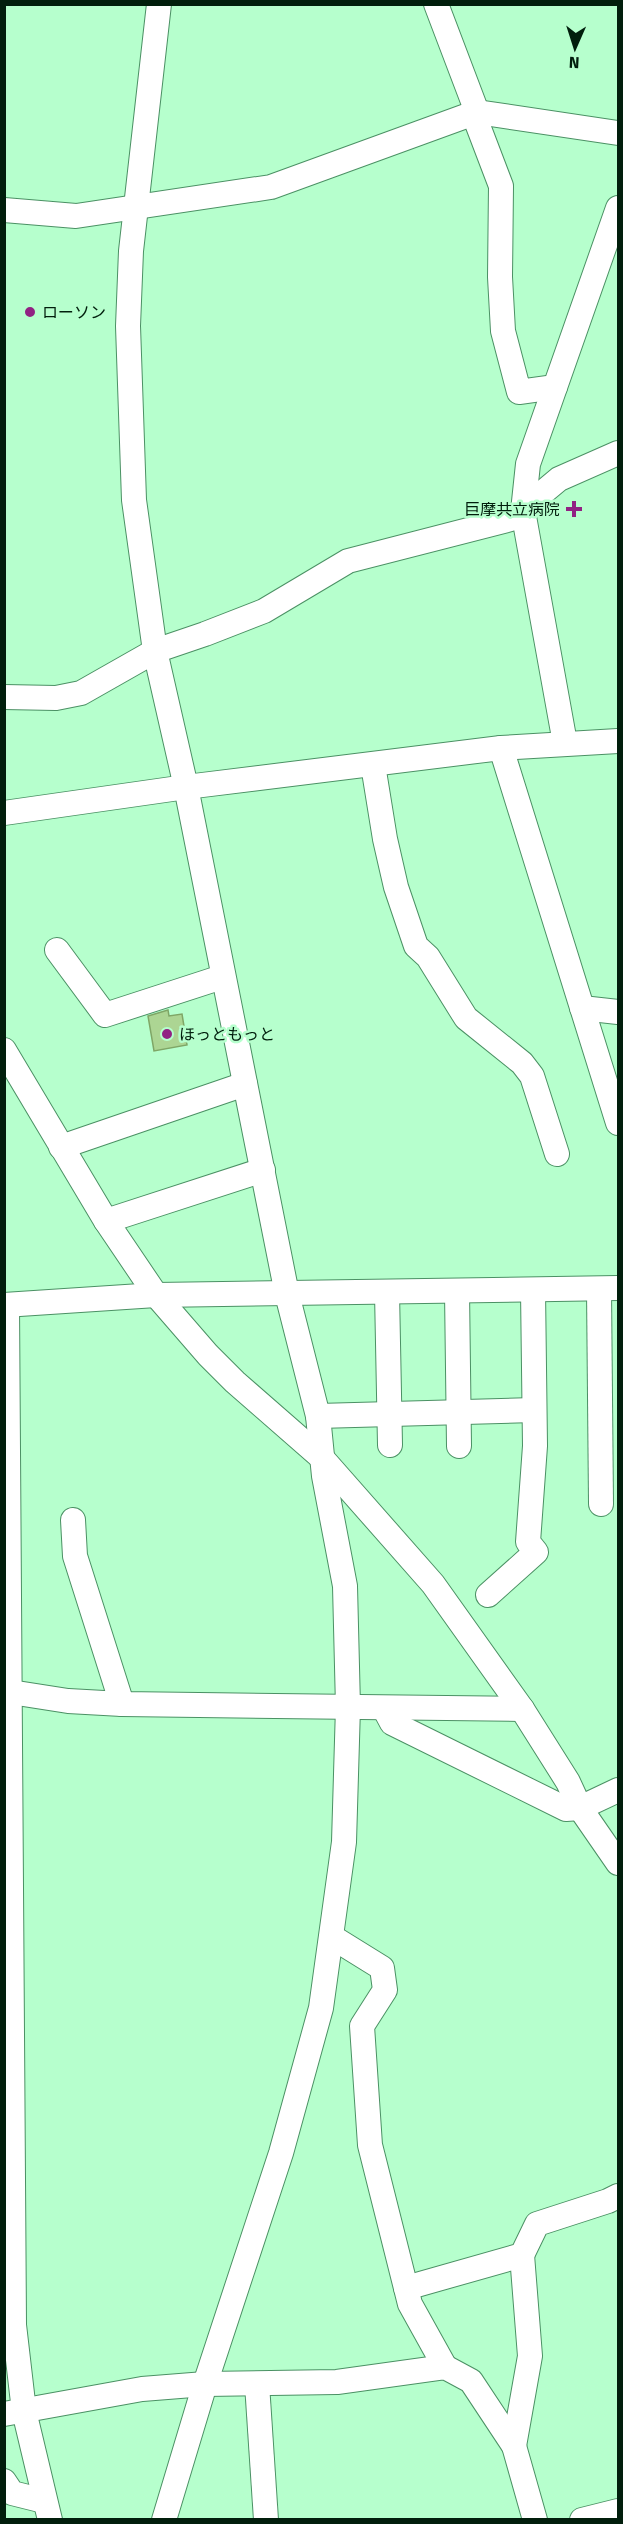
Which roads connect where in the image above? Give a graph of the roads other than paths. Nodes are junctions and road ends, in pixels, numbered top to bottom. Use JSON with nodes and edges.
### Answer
{"nodes":[{"id":1,"x":159,"y":4,"type":"edge"},
{"id":2,"x":436,"y":4,"type":"edge"},
{"id":3,"x":477,"y":111,"type":"junction"},
{"id":4,"x":618,"y":133,"type":"edge"},
{"id":5,"x":618,"y":208,"type":"edge"},
{"id":6,"x":135,"y":209,"type":"junction"},
{"id":7,"x":4,"y":210,"type":"edge"},
{"id":8,"x":555,"y":387,"type":"junction"},
{"id":9,"x":618,"y":453,"type":"edge"},
{"id":10,"x":523,"y":511,"type":"junction"},
{"id":11,"x":155,"y":651,"type":"junction"},
{"id":12,"x":4,"y":698,"type":"edge"},
{"id":13,"x":618,"y":741,"type":"edge"},
{"id":14,"x":565,"y":743,"type":"junction"},
{"id":15,"x":501,"y":748,"type":"junction"},
{"id":16,"x":373,"y":765,"type":"junction"},
{"id":17,"x":186,"y":787,"type":"junction"},
{"id":18,"x":4,"y":813,"type":"edge"},
{"id":19,"x":57,"y":950,"type":"dead end"},
{"id":20,"x":222,"y":976,"type":"junction"},
{"id":21,"x":582,"y":1008,"type":"junction"},
{"id":22,"x":618,"y":1012,"type":"edge"},
{"id":23,"x":4,"y":1050,"type":"edge"},
{"id":24,"x":245,"y":1084,"type":"junction"},
{"id":25,"x":618,"y":1124,"type":"edge"},
{"id":26,"x":61,"y":1147,"type":"junction"},
{"id":27,"x":557,"y":1154,"type":"dead end"},
{"id":28,"x":263,"y":1170,"type":"junction"},
{"id":29,"x":106,"y":1221,"type":"junction"},
{"id":30,"x":609,"y":1288,"type":"edge"},
{"id":31,"x":533,"y":1290,"type":"junction"},
{"id":32,"x":457,"y":1291,"type":"junction"},
{"id":33,"x":387,"y":1292,"type":"junction"},
{"id":34,"x":287,"y":1293,"type":"junction"},
{"id":35,"x":156,"y":1295,"type":"junction"},
{"id":36,"x":6,"y":1305,"type":"edge"},
{"id":37,"x":534,"y":1410,"type":"junction"},
{"id":38,"x":459,"y":1412,"type":"junction"},
{"id":39,"x":390,"y":1414,"type":"junction"},
{"id":40,"x":318,"y":1416,"type":"junction"},
{"id":41,"x":390,"y":1444,"type":"dead end"},
{"id":42,"x":459,"y":1446,"type":"dead end"},
{"id":43,"x":322,"y":1458,"type":"junction"},
{"id":44,"x":600,"y":1504,"type":"dead end"},
{"id":45,"x":73,"y":1520,"type":"dead end"},
{"id":46,"x":488,"y":1595,"type":"dead end"},
{"id":47,"x":8,"y":1692,"type":"edge"},
{"id":48,"x":122,"y":1704,"type":"junction"},
{"id":49,"x":348,"y":1707,"type":"junction"},
{"id":50,"x":384,"y":1708,"type":"junction"},
{"id":51,"x":522,"y":1709,"type":"junction"},
{"id":52,"x":618,"y":1790,"type":"edge"},
{"id":53,"x":580,"y":1808,"type":"junction"},
{"id":54,"x":618,"y":1863,"type":"edge"},
{"id":55,"x":332,"y":1937,"type":"junction"},
{"id":56,"x":618,"y":2196,"type":"edge"},
{"id":57,"x":522,"y":2256,"type":"junction"},
{"id":58,"x":406,"y":2288,"type":"junction"},
{"id":59,"x":445,"y":2367,"type":"junction"},
{"id":60,"x":205,"y":2384,"type":"junction"},
{"id":61,"x":257,"y":2384,"type":"junction"},
{"id":62,"x":14,"y":2412,"type":"edge"},
{"id":63,"x":514,"y":2446,"type":"junction"},
{"id":64,"x":4,"y":2481,"type":"edge"},
{"id":65,"x":47,"y":2510,"type":"edge"},
{"id":66,"x":618,"y":2511,"type":"edge"},
{"id":67,"x":164,"y":2520,"type":"edge"},
{"id":68,"x":266,"y":2520,"type":"edge"},
{"id":69,"x":535,"y":2520,"type":"edge"},
{"id":70,"x":582,"y":2520,"type":"edge"}],
"edges":[{"from":1,"to":6,"type":"street"},
{"from":2,"to":3,"type":"street"},
{"from":3,"to":4,"type":"street"},
{"from":3,"to":6,"type":"street"},
{"from":3,"to":8,"type":"street"},
{"from":5,"to":8,"type":"street"},
{"from":6,"to":7,"type":"street"},
{"from":6,"to":11,"type":"street"},
{"from":8,"to":10,"type":"street"},
{"from":9,"to":10,"type":"street"},
{"from":10,"to":11,"type":"street"},
{"from":10,"to":14,"type":"street"},
{"from":11,"to":12,"type":"street"},
{"from":11,"to":17,"type":"street"},
{"from":13,"to":14,"type":"street"},
{"from":14,"to":15,"type":"street"},
{"from":15,"to":16,"type":"street"},
{"from":15,"to":21,"type":"street"},
{"from":16,"to":17,"type":"street"},
{"from":16,"to":27,"type":"street"},
{"from":17,"to":18,"type":"street"},
{"from":17,"to":20,"type":"street"},
{"from":19,"to":20,"type":"street"},
{"from":20,"to":24,"type":"street"},
{"from":21,"to":22,"type":"street"},
{"from":21,"to":25,"type":"street"},
{"from":23,"to":26,"type":"street"},
{"from":24,"to":26,"type":"street"},
{"from":24,"to":28,"type":"street"},
{"from":26,"to":29,"type":"street"},
{"from":28,"to":29,"type":"street"},
{"from":28,"to":34,"type":"street"},
{"from":29,"to":35,"type":"street"},
{"from":30,"to":31,"type":"street"},
{"from":30,"to":44,"type":"street"},
{"from":31,"to":32,"type":"street"},
{"from":31,"to":37,"type":"street"},
{"from":32,"to":33,"type":"street"},
{"from":32,"to":38,"type":"street"},
{"from":33,"to":34,"type":"street"},
{"from":33,"to":39,"type":"street"},
{"from":34,"to":35,"type":"street"},
{"from":34,"to":40,"type":"street"},
{"from":35,"to":36,"type":"street"},
{"from":35,"to":43,"type":"street"},
{"from":36,"to":47,"type":"street"},
{"from":37,"to":38,"type":"street"},
{"from":37,"to":46,"type":"street"},
{"from":38,"to":39,"type":"street"},
{"from":38,"to":42,"type":"street"},
{"from":39,"to":40,"type":"street"},
{"from":39,"to":41,"type":"street"},
{"from":40,"to":43,"type":"street"},
{"from":43,"to":49,"type":"street"},
{"from":43,"to":51,"type":"street"},
{"from":45,"to":48,"type":"street"},
{"from":47,"to":48,"type":"street"},
{"from":47,"to":62,"type":"street"},
{"from":48,"to":49,"type":"street"},
{"from":49,"to":50,"type":"street"},
{"from":49,"to":55,"type":"street"},
{"from":50,"to":51,"type":"street"},
{"from":50,"to":53,"type":"street"},
{"from":51,"to":53,"type":"street"},
{"from":52,"to":53,"type":"street"},
{"from":53,"to":54,"type":"street"},
{"from":55,"to":58,"type":"street"},
{"from":55,"to":60,"type":"street"},
{"from":56,"to":57,"type":"street"},
{"from":57,"to":58,"type":"street"},
{"from":57,"to":63,"type":"street"},
{"from":58,"to":59,"type":"street"},
{"from":59,"to":61,"type":"street"},
{"from":59,"to":63,"type":"street"},
{"from":60,"to":61,"type":"street"},
{"from":60,"to":62,"type":"street"},
{"from":60,"to":67,"type":"street"},
{"from":61,"to":68,"type":"street"},
{"from":62,"to":65,"type":"street"},
{"from":63,"to":69,"type":"street"},
{"from":64,"to":65,"type":"street"},
{"from":66,"to":70,"type":"street"}]}
